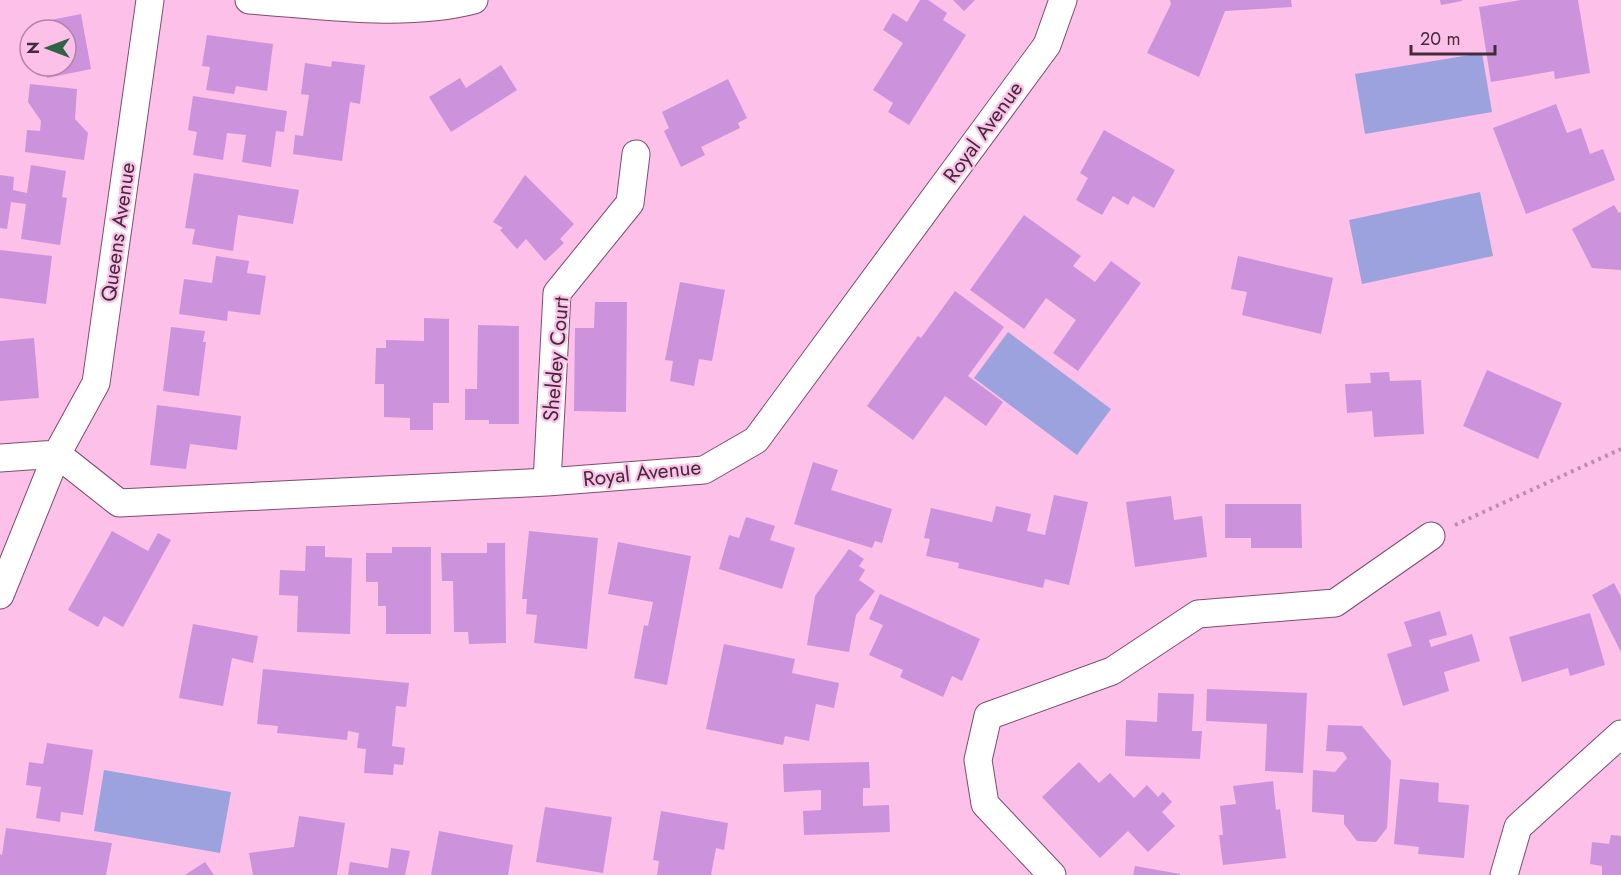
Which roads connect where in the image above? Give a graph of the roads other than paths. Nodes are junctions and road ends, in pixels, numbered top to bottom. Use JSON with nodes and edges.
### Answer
{"nodes":[{"id":1,"x":150,"y":0,"type":"edge"},
{"id":2,"x":249,"y":0,"type":"edge"},
{"id":3,"x":474,"y":0,"type":"edge"},
{"id":4,"x":1063,"y":0,"type":"edge"},
{"id":5,"x":636,"y":154,"type":"dead end"},
{"id":6,"x":57,"y":454,"type":"junction"},
{"id":7,"x":0,"y":458,"type":"edge"},
{"id":8,"x":547,"y":482,"type":"junction"},
{"id":9,"x":1431,"y":536,"type":"road end"},
{"id":10,"x":0,"y":595,"type":"edge"},
{"id":11,"x":1621,"y":734,"type":"edge"},
{"id":12,"x":1052,"y":875,"type":"edge"},
{"id":13,"x":1504,"y":875,"type":"edge"}],
"edges":[{"from":1,"to":6,"type":"street","name":"Queens Avenue"},
{"from":2,"to":3,"type":"street"},
{"from":4,"to":8,"type":"street","name":"Royal Avenue"},
{"from":5,"to":8,"type":"street","name":"Sheldey Court"},
{"from":6,"to":7,"type":"street"},
{"from":6,"to":8,"type":"street","name":"Royal Avenue"},
{"from":6,"to":10,"type":"street","name":"Queens Avenue"},
{"from":9,"to":12,"type":"street"},
{"from":11,"to":13,"type":"street"}]}
